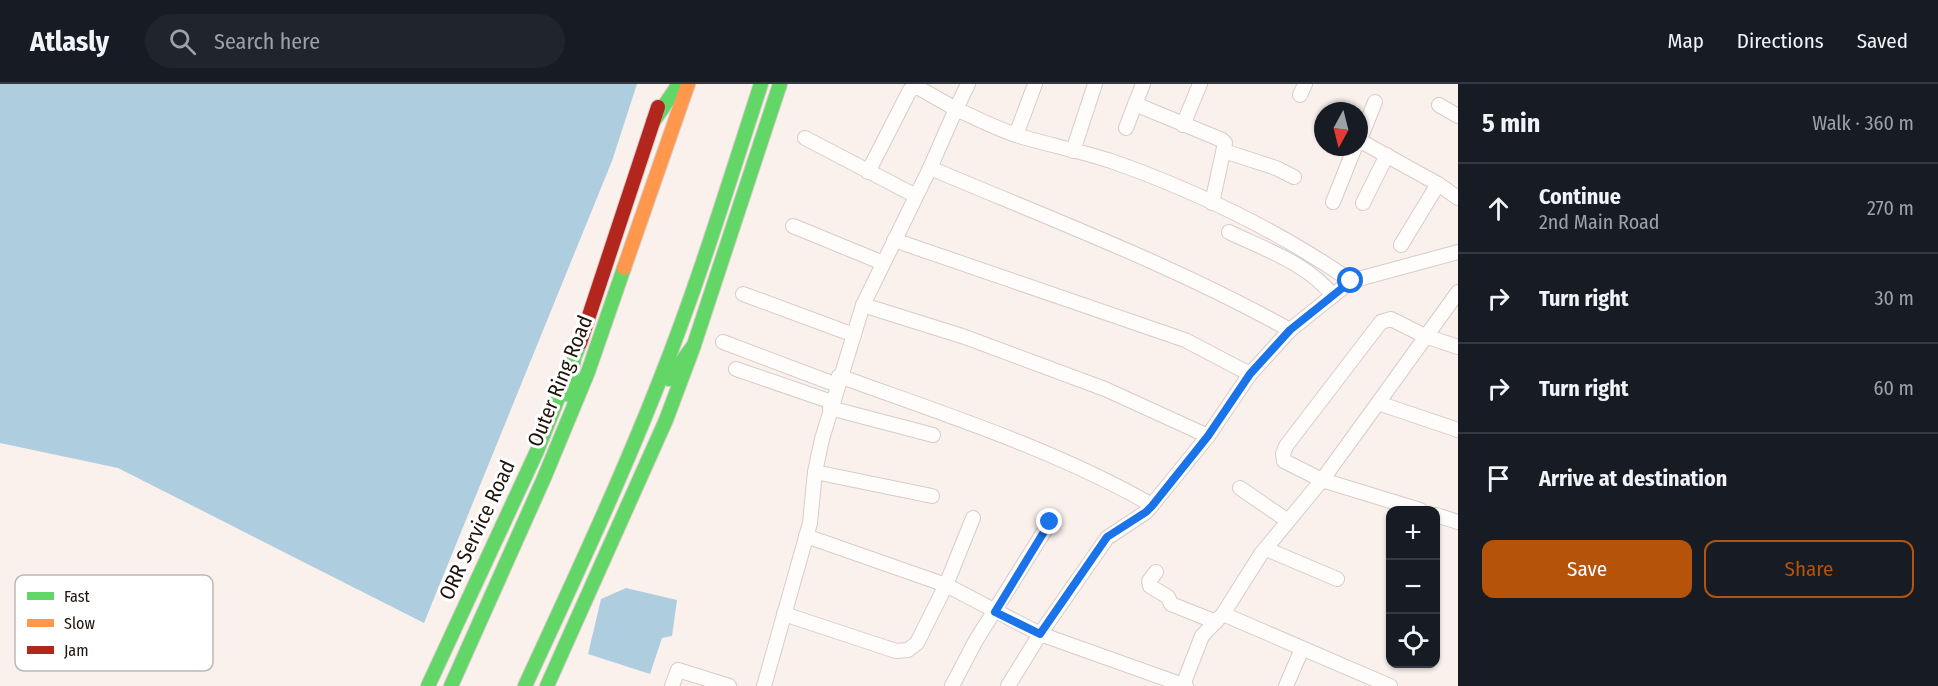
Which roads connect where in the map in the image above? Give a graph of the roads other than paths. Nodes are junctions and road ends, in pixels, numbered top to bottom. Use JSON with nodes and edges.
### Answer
{"nodes":[{"id":1,"x":666,"y":84,"type":"edge"},
{"id":2,"x":679,"y":84,"type":"edge"},
{"id":3,"x":688,"y":84,"type":"edge"},
{"id":4,"x":761,"y":84,"type":"edge"},
{"id":5,"x":775,"y":84,"type":"edge"},
{"id":6,"x":780,"y":84,"type":"edge"},
{"id":7,"x":968,"y":84,"type":"edge"},
{"id":8,"x":1035,"y":84,"type":"edge"},
{"id":9,"x":1095,"y":84,"type":"edge"},
{"id":10,"x":1143,"y":84,"type":"edge"},
{"id":11,"x":1200,"y":84,"type":"edge"},
{"id":12,"x":1375,"y":102,"type":"dead end"},
{"id":13,"x":1136,"y":104,"type":"junction"},
{"id":14,"x":1439,"y":105,"type":"dead end"},
{"id":15,"x":956,"y":109,"type":"junction"},
{"id":16,"x":1458,"y":116,"type":"edge"},
{"id":17,"x":1368,"y":120,"type":"edge"},
{"id":18,"x":653,"y":122,"type":"junction"},
{"id":19,"x":748,"y":123,"type":"junction"},
{"id":20,"x":1183,"y":124,"type":"junction"},
{"id":21,"x":1126,"y":128,"type":"dead end"},
{"id":22,"x":1016,"y":135,"type":"junction"},
{"id":23,"x":804,"y":138,"type":"dead end"},
{"id":24,"x":1368,"y":144,"type":"edge"},
{"id":25,"x":1073,"y":151,"type":"junction"},
{"id":26,"x":1224,"y":151,"type":"junction"},
{"id":27,"x":1387,"y":155,"type":"junction"},
{"id":28,"x":1351,"y":156,"type":"edge"},
{"id":29,"x":930,"y":168,"type":"junction"},
{"id":30,"x":868,"y":172,"type":"junction"},
{"id":31,"x":1294,"y":177,"type":"dead end"},
{"id":32,"x":1438,"y":184,"type":"junction"},
{"id":33,"x":916,"y":196,"type":"junction"},
{"id":34,"x":1458,"y":198,"type":"edge"},
{"id":35,"x":1333,"y":202,"type":"dead end"},
{"id":36,"x":1212,"y":203,"type":"junction"},
{"id":37,"x":1363,"y":203,"type":"dead end"},
{"id":38,"x":793,"y":226,"type":"dead end"},
{"id":39,"x":1229,"y":232,"type":"dead end"},
{"id":40,"x":894,"y":240,"type":"junction"},
{"id":41,"x":1401,"y":245,"type":"dead end"},
{"id":42,"x":1458,"y":252,"type":"edge"},
{"id":43,"x":883,"y":263,"type":"junction"},
{"id":44,"x":1351,"y":281,"type":"junction"},
{"id":45,"x":1458,"y":292,"type":"edge"},
{"id":46,"x":743,"y":294,"type":"dead end"},
{"id":47,"x":1333,"y":296,"type":"junction"},
{"id":48,"x":863,"y":305,"type":"junction"},
{"id":49,"x":1290,"y":330,"type":"junction"},
{"id":50,"x":854,"y":335,"type":"junction"},
{"id":51,"x":1425,"y":336,"type":"junction"},
{"id":52,"x":723,"y":342,"type":"dead end"},
{"id":53,"x":694,"y":345,"type":"junction"},
{"id":54,"x":1458,"y":347,"type":"edge"},
{"id":55,"x":574,"y":358,"type":"junction"},
{"id":56,"x":736,"y":369,"type":"dead end"},
{"id":57,"x":1250,"y":374,"type":"junction"},
{"id":58,"x":838,"y":380,"type":"junction"},
{"id":59,"x":1378,"y":403,"type":"junction"},
{"id":60,"x":831,"y":405,"type":"junction"},
{"id":61,"x":649,"y":406,"type":"junction"},
{"id":62,"x":565,"y":430,"type":"junction"},
{"id":63,"x":1458,"y":430,"type":"edge"},
{"id":64,"x":933,"y":435,"type":"dead end"},
{"id":65,"x":1208,"y":436,"type":"junction"},
{"id":66,"x":815,"y":472,"type":"junction"},
{"id":67,"x":1322,"y":480,"type":"junction"},
{"id":68,"x":1240,"y":488,"type":"dead end"},
{"id":69,"x":932,"y":496,"type":"dead end"},
{"id":70,"x":1152,"y":506,"type":"junction"},
{"id":71,"x":1407,"y":506,"type":"edge"},
{"id":72,"x":1440,"y":516,"type":"edge"},
{"id":73,"x":974,"y":518,"type":"dead end"},
{"id":74,"x":1288,"y":521,"type":"junction"},
{"id":75,"x":1050,"y":522,"type":"dead end"},
{"id":76,"x":1458,"y":522,"type":"edge"},
{"id":77,"x":806,"y":536,"type":"junction"},
{"id":78,"x":1266,"y":549,"type":"junction"},
{"id":79,"x":1156,"y":572,"type":"dead end"},
{"id":80,"x":1337,"y":579,"type":"dead end"},
{"id":81,"x":946,"y":585,"type":"junction"},
{"id":82,"x":995,"y":612,"type":"junction"},
{"id":83,"x":784,"y":614,"type":"junction"},
{"id":84,"x":1220,"y":618,"type":"junction"},
{"id":85,"x":1040,"y":634,"type":"junction"},
{"id":86,"x":1302,"y":649,"type":"junction"},
{"id":87,"x":428,"y":686,"type":"edge"},
{"id":88,"x":451,"y":686,"type":"edge"},
{"id":89,"x":525,"y":686,"type":"edge"},
{"id":90,"x":547,"y":686,"type":"edge"},
{"id":91,"x":672,"y":686,"type":"edge"},
{"id":92,"x":729,"y":686,"type":"edge"},
{"id":93,"x":764,"y":686,"type":"edge"},
{"id":94,"x":952,"y":686,"type":"edge"},
{"id":95,"x":1008,"y":686,"type":"edge"},
{"id":96,"x":1184,"y":686,"type":"edge"},
{"id":97,"x":1286,"y":686,"type":"edge"},
{"id":98,"x":1390,"y":686,"type":"edge"}],
"edges":[{"from":1,"to":18,"type":"main road","name":"ORR Service Road"},
{"from":2,"to":18,"type":"main road"},
{"from":3,"to":62,"type":"main road","name":"Outer Ring Road"},
{"from":4,"to":19,"type":"main road"},
{"from":5,"to":19,"type":"main road"},
{"from":6,"to":53,"type":"main road"},
{"from":7,"to":15,"type":"street"},
{"from":8,"to":22,"type":"street"},
{"from":9,"to":25,"type":"street"},
{"from":10,"to":13,"type":"street"},
{"from":11,"to":20,"type":"street"},
{"from":12,"to":17,"type":"street"},
{"from":13,"to":20,"type":"street"},
{"from":13,"to":21,"type":"street"},
{"from":14,"to":16,"type":"street"},
{"from":15,"to":22,"type":"street"},
{"from":15,"to":29,"type":"street"},
{"from":15,"to":30,"type":"street"},
{"from":18,"to":55,"type":"main road","name":"ORR Service Road"},
{"from":19,"to":61,"type":"main road"},
{"from":20,"to":26,"type":"street"},
{"from":22,"to":25,"type":"street"},
{"from":23,"to":30,"type":"street"},
{"from":24,"to":27,"type":"street"},
{"from":25,"to":36,"type":"street"},
{"from":26,"to":31,"type":"street"},
{"from":26,"to":36,"type":"street"},
{"from":27,"to":32,"type":"street"},
{"from":27,"to":37,"type":"street"},
{"from":28,"to":35,"type":"street"},
{"from":29,"to":33,"type":"street"},
{"from":29,"to":49,"type":"street"},
{"from":30,"to":33,"type":"street"},
{"from":32,"to":34,"type":"street"},
{"from":32,"to":41,"type":"street"},
{"from":33,"to":40,"type":"street"},
{"from":36,"to":44,"type":"street"},
{"from":38,"to":43,"type":"street"},
{"from":39,"to":47,"type":"street"},
{"from":40,"to":43,"type":"street"},
{"from":40,"to":57,"type":"street"},
{"from":42,"to":44,"type":"street"},
{"from":43,"to":48,"type":"street"},
{"from":44,"to":47,"type":"street"},
{"from":45,"to":51,"type":"street"},
{"from":46,"to":50,"type":"street"},
{"from":47,"to":49,"type":"street"},
{"from":48,"to":50,"type":"street"},
{"from":48,"to":65,"type":"street"},
{"from":49,"to":57,"type":"street"},
{"from":50,"to":58,"type":"street"},
{"from":51,"to":54,"type":"street"},
{"from":51,"to":59,"type":"street"},
{"from":51,"to":67,"type":"street"},
{"from":52,"to":58,"type":"street"},
{"from":53,"to":61,"type":"main road"},
{"from":53,"to":90,"type":"main road"},
{"from":55,"to":62,"type":"main road"},
{"from":55,"to":87,"type":"main road","name":"ORR Service Road"},
{"from":56,"to":60,"type":"street"},
{"from":57,"to":65,"type":"street"},
{"from":58,"to":60,"type":"street"},
{"from":58,"to":70,"type":"street"},
{"from":59,"to":63,"type":"street"},
{"from":59,"to":67,"type":"street"},
{"from":60,"to":64,"type":"street"},
{"from":60,"to":66,"type":"street"},
{"from":61,"to":89,"type":"main road"},
{"from":62,"to":88,"type":"main road","name":"Outer Ring Road"},
{"from":65,"to":70,"type":"street"},
{"from":66,"to":69,"type":"street"},
{"from":66,"to":77,"type":"street"},
{"from":67,"to":71,"type":"street"},
{"from":67,"to":74,"type":"street"},
{"from":68,"to":74,"type":"street"},
{"from":70,"to":85,"type":"street"},
{"from":72,"to":76,"type":"street"},
{"from":73,"to":81,"type":"street"},
{"from":74,"to":78,"type":"street"},
{"from":75,"to":82,"type":"street"},
{"from":77,"to":81,"type":"street"},
{"from":77,"to":83,"type":"street"},
{"from":78,"to":80,"type":"street"},
{"from":78,"to":84,"type":"street"},
{"from":79,"to":84,"type":"street"},
{"from":81,"to":82,"type":"street"},
{"from":81,"to":83,"type":"street"},
{"from":82,"to":85,"type":"street"},
{"from":82,"to":94,"type":"street"},
{"from":83,"to":93,"type":"street"},
{"from":84,"to":86,"type":"street"},
{"from":84,"to":96,"type":"street"},
{"from":85,"to":95,"type":"street"},
{"from":85,"to":96,"type":"street"},
{"from":86,"to":97,"type":"street"},
{"from":86,"to":98,"type":"street"},
{"from":91,"to":92,"type":"street"}]}
